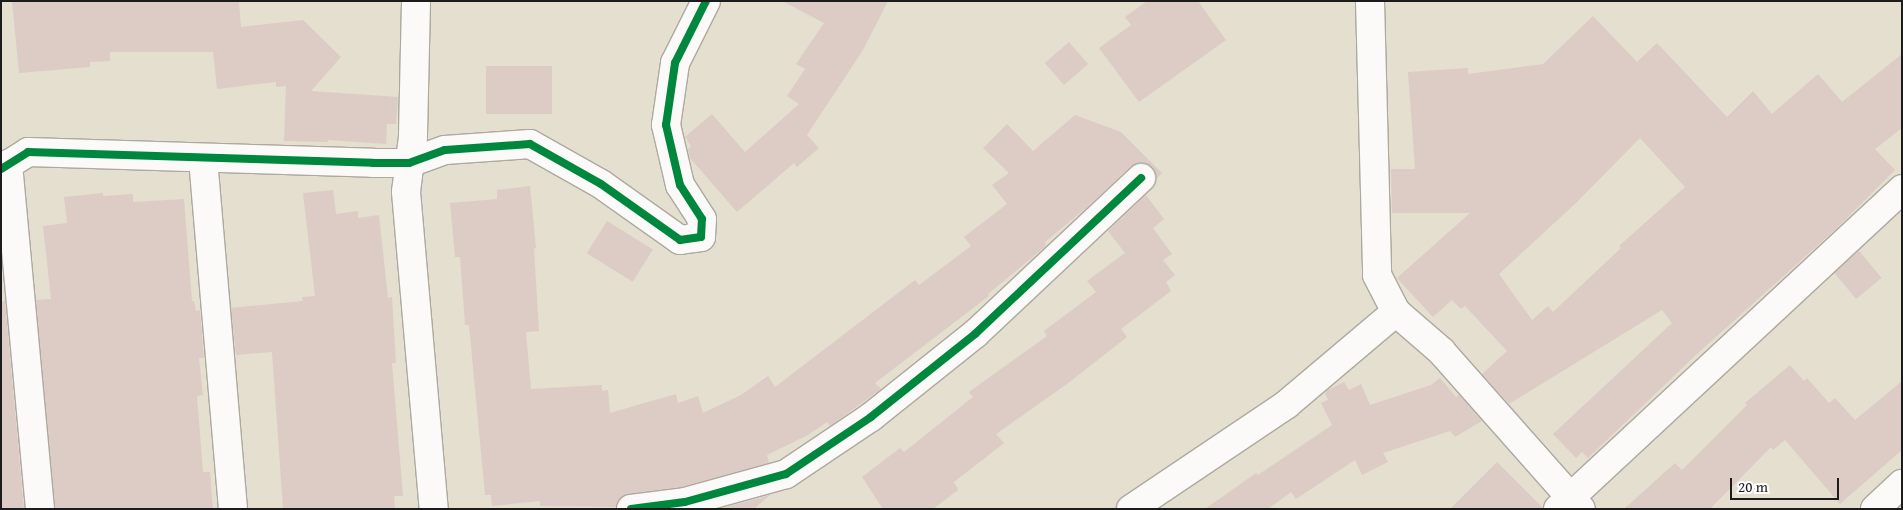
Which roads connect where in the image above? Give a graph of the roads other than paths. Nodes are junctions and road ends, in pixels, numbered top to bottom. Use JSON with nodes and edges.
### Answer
{"nodes":[{"id":1,"x":706,"y":1,"type":"edge"},
{"id":2,"x":1370,"y":1,"type":"edge"},
{"id":3,"x":416,"y":2,"type":"edge"},
{"id":4,"x":203,"y":159,"type":"junction"},
{"id":5,"x":409,"y":163,"type":"junction"},
{"id":6,"x":5,"y":167,"type":"edge"},
{"id":7,"x":1141,"y":178,"type":"dead end"},
{"id":8,"x":1902,"y":189,"type":"edge"},
{"id":9,"x":1396,"y":312,"type":"junction"},
{"id":10,"x":1902,"y":484,"type":"edge"},
{"id":11,"x":1570,"y":505,"type":"edge"},
{"id":12,"x":40,"y":509,"type":"edge"},
{"id":13,"x":233,"y":509,"type":"edge"},
{"id":14,"x":434,"y":509,"type":"edge"},
{"id":15,"x":631,"y":509,"type":"edge"},
{"id":16,"x":1131,"y":509,"type":"edge"},
{"id":17,"x":1875,"y":509,"type":"edge"}],
"edges":[{"from":1,"to":5,"type":"street"},
{"from":2,"to":9,"type":"street"},
{"from":3,"to":5,"type":"street"},
{"from":4,"to":5,"type":"street"},
{"from":4,"to":6,"type":"street"},
{"from":4,"to":13,"type":"street"},
{"from":5,"to":14,"type":"street"},
{"from":6,"to":12,"type":"street"},
{"from":7,"to":15,"type":"street"},
{"from":8,"to":11,"type":"street"},
{"from":9,"to":11,"type":"street"},
{"from":9,"to":16,"type":"street"},
{"from":10,"to":17,"type":"street"}]}
